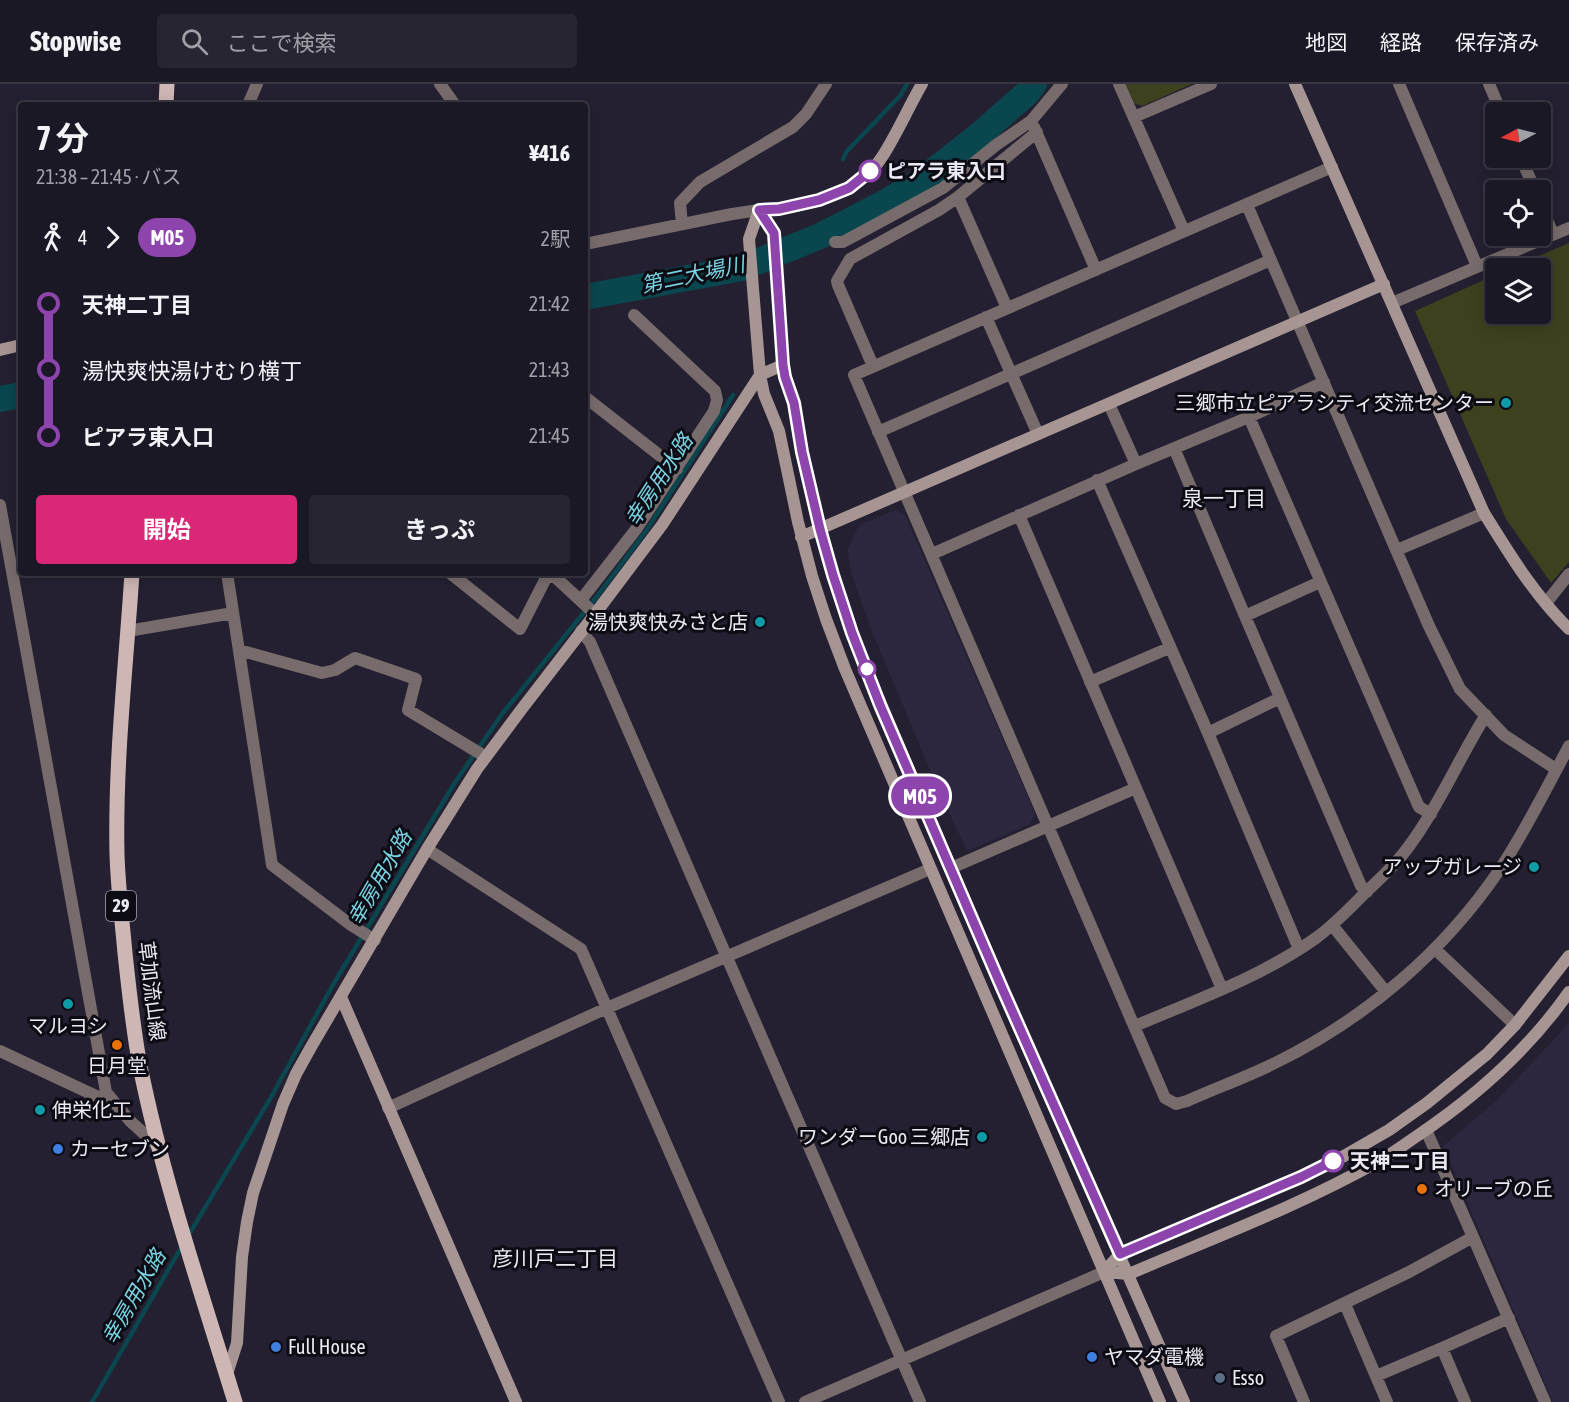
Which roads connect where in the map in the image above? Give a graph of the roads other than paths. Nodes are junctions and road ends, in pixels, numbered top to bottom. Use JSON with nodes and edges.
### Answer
{"nodes":[{"id":1,"x":167,"y":84,"type":"edge"},
{"id":2,"x":257,"y":84,"type":"edge"},
{"id":3,"x":440,"y":84,"type":"edge"},
{"id":4,"x":825,"y":84,"type":"edge"},
{"id":5,"x":922,"y":84,"type":"edge"},
{"id":6,"x":1062,"y":84,"type":"edge"},
{"id":7,"x":1119,"y":84,"type":"edge"},
{"id":8,"x":1211,"y":84,"type":"edge"},
{"id":9,"x":1295,"y":84,"type":"edge"},
{"id":10,"x":1399,"y":84,"type":"edge"},
{"id":11,"x":1489,"y":84,"type":"edge"},
{"id":12,"x":166,"y":102,"type":"edge"},
{"id":13,"x":249,"y":102,"type":"edge"},
{"id":14,"x":453,"y":102,"type":"edge"},
{"id":15,"x":1497,"y":102,"type":"edge"},
{"id":16,"x":1134,"y":117,"type":"junction"},
{"id":17,"x":1034,"y":126,"type":"junction"},
{"id":18,"x":1332,"y":167,"type":"junction"},
{"id":19,"x":958,"y":197,"type":"junction"},
{"id":20,"x":1247,"y":205,"type":"junction"},
{"id":21,"x":759,"y":210,"type":"junction"},
{"id":22,"x":682,"y":224,"type":"junction"},
{"id":23,"x":1569,"y":228,"type":"edge"},
{"id":24,"x":1551,"y":229,"type":"edge"},
{"id":25,"x":1184,"y":231,"type":"junction"},
{"id":26,"x":1553,"y":234,"type":"junction"},
{"id":27,"x":835,"y":242,"type":"dead end"},
{"id":28,"x":588,"y":243,"type":"edge"},
{"id":29,"x":1272,"y":260,"type":"junction"},
{"id":30,"x":1477,"y":266,"type":"junction"},
{"id":31,"x":1096,"y":270,"type":"junction"},
{"id":32,"x":1384,"y":284,"type":"junction"},
{"id":33,"x":1392,"y":303,"type":"junction"},
{"id":34,"x":1006,"y":308,"type":"junction"},
{"id":35,"x":634,"y":315,"type":"dead end"},
{"id":36,"x":986,"y":317,"type":"junction"},
{"id":37,"x":1298,"y":322,"type":"junction"},
{"id":38,"x":18,"y":346,"type":"edge"},
{"id":39,"x":0,"y":350,"type":"edge"},
{"id":40,"x":783,"y":365,"type":"junction"},
{"id":41,"x":873,"y":366,"type":"junction"},
{"id":42,"x":1011,"y":374,"type":"junction"},
{"id":43,"x":760,"y":375,"type":"junction"},
{"id":44,"x":1324,"y":382,"type":"junction"},
{"id":45,"x":588,"y":399,"type":"edge"},
{"id":46,"x":1109,"y":404,"type":"junction"},
{"id":47,"x":1249,"y":417,"type":"junction"},
{"id":48,"x":878,"y":432,"type":"junction"},
{"id":49,"x":1038,"y":434,"type":"junction"},
{"id":50,"x":1174,"y":448,"type":"junction"},
{"id":51,"x":1136,"y":464,"type":"junction"},
{"id":52,"x":677,"y":469,"type":"junction"},
{"id":53,"x":1097,"y":480,"type":"junction"},
{"id":54,"x":904,"y":492,"type":"junction"},
{"id":55,"x":0,"y":505,"type":"edge"},
{"id":56,"x":1484,"y":513,"type":"junction"},
{"id":57,"x":1019,"y":515,"type":"junction"},
{"id":58,"x":820,"y":529,"type":"junction"},
{"id":59,"x":801,"y":537,"type":"junction"},
{"id":60,"x":1397,"y":550,"type":"junction"},
{"id":61,"x":932,"y":554,"type":"junction"},
{"id":62,"x":1569,"y":574,"type":"edge"},
{"id":63,"x":132,"y":576,"type":"edge"},
{"id":64,"x":227,"y":576,"type":"edge"},
{"id":65,"x":454,"y":576,"type":"edge"},
{"id":66,"x":554,"y":576,"type":"edge"},
{"id":67,"x":554,"y":576,"type":"edge"},
{"id":68,"x":1320,"y":582,"type":"junction"},
{"id":69,"x":581,"y":600,"type":"junction"},
{"id":70,"x":1546,"y":603,"type":"junction"},
{"id":71,"x":233,"y":613,"type":"junction"},
{"id":72,"x":595,"y":614,"type":"junction"},
{"id":73,"x":1245,"y":616,"type":"junction"},
{"id":74,"x":1569,"y":629,"type":"edge"},
{"id":75,"x":128,"y":631,"type":"junction"},
{"id":76,"x":581,"y":631,"type":"junction"},
{"id":77,"x":1169,"y":648,"type":"junction"},
{"id":78,"x":239,"y":650,"type":"junction"},
{"id":79,"x":1090,"y":682,"type":"junction"},
{"id":80,"x":1280,"y":698,"type":"junction"},
{"id":81,"x":1486,"y":715,"type":"junction"},
{"id":82,"x":1208,"y":733,"type":"junction"},
{"id":83,"x":1569,"y":746,"type":"edge"},
{"id":84,"x":485,"y":757,"type":"junction"},
{"id":85,"x":1556,"y":769,"type":"junction"},
{"id":86,"x":1136,"y":788,"type":"junction"},
{"id":87,"x":1431,"y":814,"type":"junction"},
{"id":88,"x":1049,"y":826,"type":"junction"},
{"id":89,"x":428,"y":849,"type":"junction"},
{"id":90,"x":951,"y":868,"type":"junction"},
{"id":91,"x":930,"y":869,"type":"junction"},
{"id":92,"x":1367,"y":892,"type":"junction"},
{"id":93,"x":1332,"y":925,"type":"junction"},
{"id":94,"x":375,"y":940,"type":"junction"},
{"id":95,"x":1299,"y":949,"type":"junction"},
{"id":96,"x":1435,"y":949,"type":"junction"},
{"id":97,"x":1569,"y":956,"type":"edge"},
{"id":98,"x":727,"y":957,"type":"junction"},
{"id":99,"x":1222,"y":989,"type":"junction"},
{"id":100,"x":1386,"y":992,"type":"junction"},
{"id":101,"x":1569,"y":992,"type":"edge"},
{"id":102,"x":341,"y":998,"type":"junction"},
{"id":103,"x":607,"y":1008,"type":"junction"},
{"id":104,"x":1515,"y":1025,"type":"junction"},
{"id":105,"x":1135,"y":1026,"type":"junction"},
{"id":106,"x":0,"y":1051,"type":"edge"},
{"id":107,"x":110,"y":1097,"type":"junction"},
{"id":108,"x":388,"y":1108,"type":"junction"},
{"id":109,"x":1426,"y":1130,"type":"junction"},
{"id":110,"x":159,"y":1147,"type":"junction"},
{"id":111,"x":1473,"y":1237,"type":"junction"},
{"id":112,"x":1120,"y":1254,"type":"junction"},
{"id":113,"x":1104,"y":1272,"type":"junction"},
{"id":114,"x":1129,"y":1274,"type":"junction"},
{"id":115,"x":1345,"y":1304,"type":"junction"},
{"id":116,"x":1509,"y":1318,"type":"junction"},
{"id":117,"x":1442,"y":1348,"type":"junction"},
{"id":118,"x":902,"y":1360,"type":"junction"},
{"id":119,"x":226,"y":1374,"type":"junction"},
{"id":120,"x":1376,"y":1376,"type":"junction"},
{"id":121,"x":235,"y":1402,"type":"edge"},
{"id":122,"x":516,"y":1402,"type":"edge"},
{"id":123,"x":779,"y":1402,"type":"edge"},
{"id":124,"x":805,"y":1402,"type":"edge"},
{"id":125,"x":920,"y":1402,"type":"edge"},
{"id":126,"x":1160,"y":1402,"type":"edge"},
{"id":127,"x":1184,"y":1402,"type":"edge"},
{"id":128,"x":1304,"y":1402,"type":"edge"},
{"id":129,"x":1387,"y":1402,"type":"edge"},
{"id":130,"x":1465,"y":1402,"type":"edge"},
{"id":131,"x":1545,"y":1402,"type":"edge"}],
"edges":[{"from":1,"to":12,"type":"main road"},
{"from":2,"to":13,"type":"street"},
{"from":3,"to":14,"type":"street"},
{"from":4,"to":22,"type":"street"},
{"from":5,"to":21,"type":"street"},
{"from":6,"to":17,"type":"street"},
{"from":7,"to":16,"type":"street"},
{"from":8,"to":16,"type":"street"},
{"from":9,"to":18,"type":"street"},
{"from":10,"to":30,"type":"street"},
{"from":11,"to":15,"type":"street"},
{"from":16,"to":25,"type":"street"},
{"from":17,"to":19,"type":"street"},
{"from":17,"to":27,"type":"street"},
{"from":17,"to":31,"type":"street"},
{"from":18,"to":20,"type":"street"},
{"from":18,"to":32,"type":"street"},
{"from":19,"to":34,"type":"street"},
{"from":19,"to":41,"type":"street"},
{"from":20,"to":25,"type":"street"},
{"from":20,"to":29,"type":"street"},
{"from":21,"to":22,"type":"street"},
{"from":21,"to":40,"type":"street"},
{"from":21,"to":43,"type":"street"},
{"from":22,"to":28,"type":"street"},
{"from":23,"to":26,"type":"street"},
{"from":24,"to":26,"type":"street"},
{"from":25,"to":31,"type":"street"},
{"from":26,"to":30,"type":"street"},
{"from":29,"to":37,"type":"street"},
{"from":29,"to":42,"type":"street"},
{"from":30,"to":33,"type":"street"},
{"from":31,"to":34,"type":"street"},
{"from":32,"to":33,"type":"street"},
{"from":32,"to":37,"type":"street"},
{"from":33,"to":56,"type":"street"},
{"from":34,"to":36,"type":"street"},
{"from":35,"to":52,"type":"street"},
{"from":36,"to":41,"type":"street"},
{"from":36,"to":42,"type":"street"},
{"from":37,"to":44,"type":"street"},
{"from":37,"to":46,"type":"street"},
{"from":38,"to":39,"type":"street"},
{"from":40,"to":43,"type":"street"},
{"from":40,"to":58,"type":"street"},
{"from":41,"to":48,"type":"street"},
{"from":42,"to":48,"type":"street"},
{"from":42,"to":49,"type":"street"},
{"from":43,"to":59,"type":"street"},
{"from":43,"to":72,"type":"street"},
{"from":44,"to":47,"type":"street"},
{"from":44,"to":60,"type":"street"},
{"from":45,"to":52,"type":"street"},
{"from":46,"to":49,"type":"street"},
{"from":46,"to":51,"type":"street"},
{"from":47,"to":50,"type":"street"},
{"from":47,"to":68,"type":"street"},
{"from":48,"to":54,"type":"street"},
{"from":49,"to":54,"type":"street"},
{"from":50,"to":51,"type":"street"},
{"from":50,"to":73,"type":"street"},
{"from":51,"to":53,"type":"street"},
{"from":52,"to":69,"type":"street"},
{"from":53,"to":57,"type":"street"},
{"from":53,"to":77,"type":"street"},
{"from":54,"to":58,"type":"street"},
{"from":54,"to":61,"type":"street"},
{"from":55,"to":107,"type":"street"},
{"from":56,"to":60,"type":"street"},
{"from":56,"to":70,"type":"street"},
{"from":57,"to":61,"type":"street"},
{"from":57,"to":79,"type":"street"},
{"from":58,"to":59,"type":"street"},
{"from":58,"to":90,"type":"street"},
{"from":59,"to":91,"type":"street"},
{"from":60,"to":81,"type":"street"},
{"from":61,"to":88,"type":"street"},
{"from":62,"to":70,"type":"street"},
{"from":63,"to":75,"type":"main road","name":"草加流山線","number":"29"},
{"from":64,"to":71,"type":"street"},
{"from":65,"to":67,"type":"street"},
{"from":66,"to":69,"type":"street"},
{"from":68,"to":73,"type":"street"},
{"from":68,"to":87,"type":"street"},
{"from":69,"to":72,"type":"street"},
{"from":70,"to":74,"type":"street"},
{"from":71,"to":75,"type":"street"},
{"from":71,"to":78,"type":"street"},
{"from":72,"to":76,"type":"street"},
{"from":73,"to":80,"type":"street"},
{"from":75,"to":110,"type":"main road","name":"草加流山線","number":"29"},
{"from":76,"to":84,"type":"street"},
{"from":76,"to":98,"type":"street"},
{"from":77,"to":79,"type":"street"},
{"from":77,"to":82,"type":"street"},
{"from":78,"to":84,"type":"street"},
{"from":78,"to":94,"type":"street"},
{"from":79,"to":86,"type":"street"},
{"from":80,"to":82,"type":"street"},
{"from":80,"to":92,"type":"street"},
{"from":81,"to":85,"type":"street"},
{"from":81,"to":87,"type":"street"},
{"from":82,"to":95,"type":"street"},
{"from":83,"to":85,"type":"street"},
{"from":84,"to":89,"type":"street"},
{"from":85,"to":96,"type":"street"},
{"from":86,"to":88,"type":"street"},
{"from":86,"to":99,"type":"street"},
{"from":87,"to":92,"type":"street"},
{"from":88,"to":90,"type":"street"},
{"from":88,"to":105,"type":"street"},
{"from":89,"to":94,"type":"street"},
{"from":89,"to":103,"type":"street"},
{"from":90,"to":112,"type":"street"},
{"from":91,"to":98,"type":"street"},
{"from":91,"to":113,"type":"street"},
{"from":92,"to":93,"type":"street"},
{"from":93,"to":95,"type":"street"},
{"from":93,"to":100,"type":"street"},
{"from":94,"to":102,"type":"street"},
{"from":95,"to":99,"type":"street"},
{"from":96,"to":100,"type":"street"},
{"from":96,"to":104,"type":"street"},
{"from":97,"to":104,"type":"street"},
{"from":98,"to":103,"type":"street"},
{"from":98,"to":118,"type":"street"},
{"from":99,"to":105,"type":"street"},
{"from":100,"to":105,"type":"street"},
{"from":101,"to":109,"type":"street"},
{"from":102,"to":108,"type":"street"},
{"from":102,"to":119,"type":"street"},
{"from":103,"to":108,"type":"street"},
{"from":103,"to":123,"type":"street"},
{"from":104,"to":112,"type":"street"},
{"from":106,"to":107,"type":"street"},
{"from":107,"to":110,"type":"street"},
{"from":108,"to":122,"type":"street"},
{"from":109,"to":111,"type":"street"},
{"from":109,"to":114,"type":"street"},
{"from":110,"to":119,"type":"main road","name":"草加流山線","number":"29"},
{"from":111,"to":115,"type":"street"},
{"from":111,"to":116,"type":"street"},
{"from":112,"to":113,"type":"street"},
{"from":112,"to":114,"type":"street"},
{"from":113,"to":114,"type":"street"},
{"from":113,"to":118,"type":"street"},
{"from":113,"to":126,"type":"street"},
{"from":114,"to":127,"type":"street"},
{"from":115,"to":120,"type":"street"},
{"from":115,"to":128,"type":"street"},
{"from":116,"to":117,"type":"street"},
{"from":116,"to":131,"type":"street"},
{"from":117,"to":120,"type":"street"},
{"from":117,"to":130,"type":"street"},
{"from":118,"to":124,"type":"street"},
{"from":118,"to":125,"type":"street"},
{"from":119,"to":121,"type":"main road","name":"草加流山線","number":"29"},
{"from":120,"to":129,"type":"street"}]}
